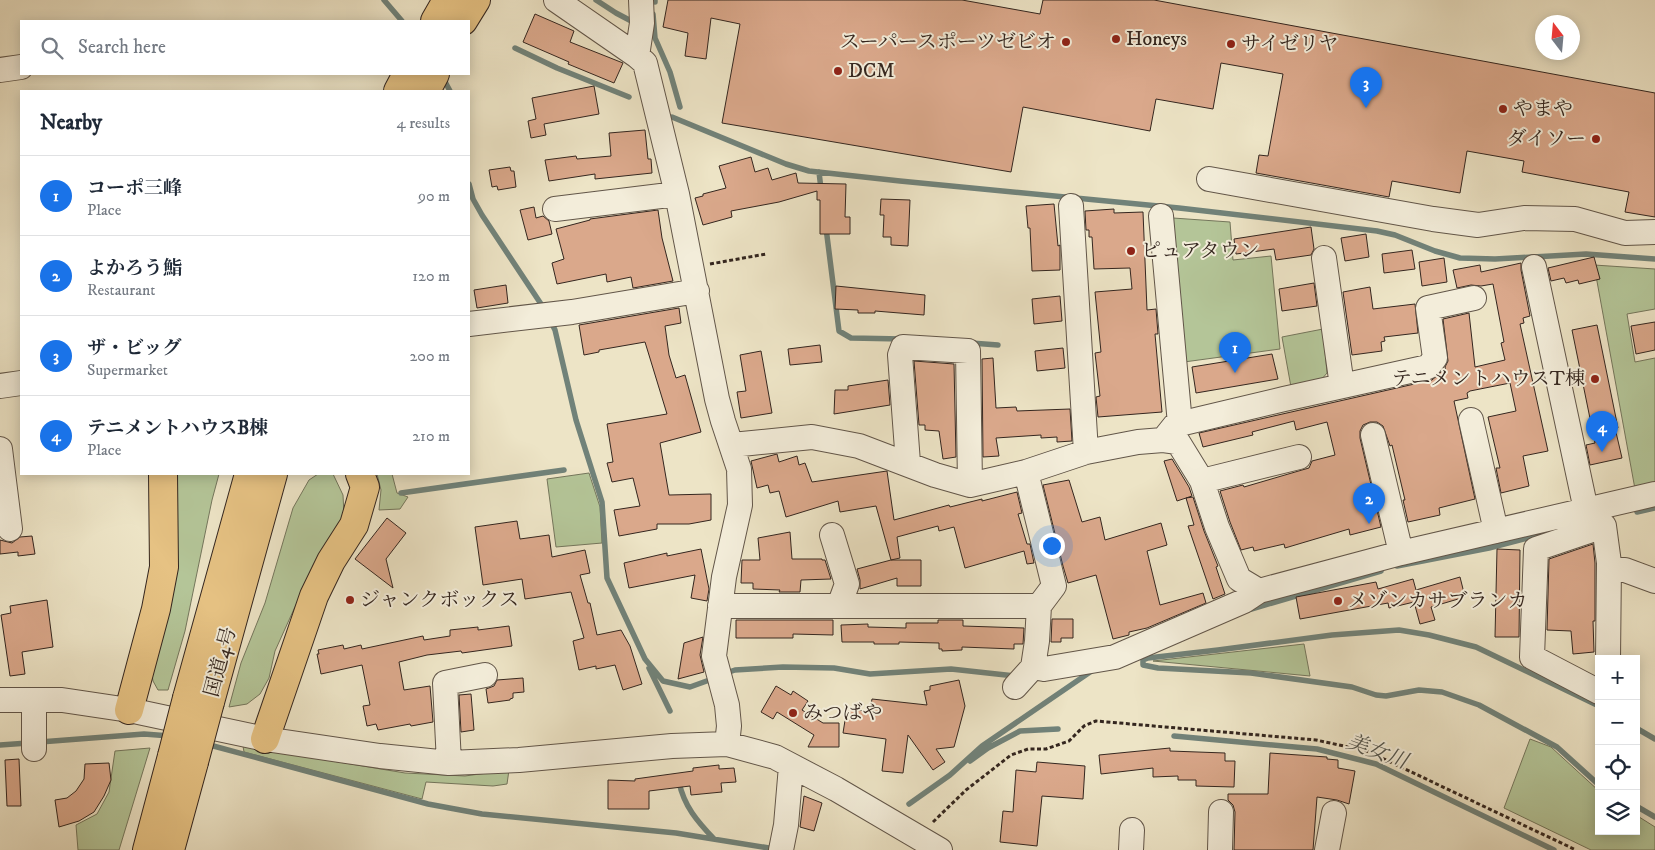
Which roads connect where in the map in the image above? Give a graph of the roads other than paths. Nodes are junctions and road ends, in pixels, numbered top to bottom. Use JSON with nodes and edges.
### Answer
{"nodes":[{"id":1,"x":447,"y":0,"type":"edge"},
{"id":2,"x":476,"y":0,"type":"edge"},
{"id":3,"x":556,"y":0,"type":"edge"},
{"id":4,"x":641,"y":0,"type":"edge"},
{"id":5,"x":436,"y":20,"type":"edge"},
{"id":6,"x":464,"y":20,"type":"edge"},
{"id":7,"x":637,"y":56,"type":"junction"},
{"id":8,"x":20,"y":68,"type":"edge"},
{"id":9,"x":0,"y":70,"type":"edge"},
{"id":10,"x":406,"y":75,"type":"edge"},
{"id":11,"x":434,"y":75,"type":"edge"},
{"id":12,"x":399,"y":90,"type":"edge"},
{"id":13,"x":427,"y":90,"type":"edge"},
{"id":14,"x":1209,"y":179,"type":"dead end"},
{"id":15,"x":676,"y":194,"type":"junction"},
{"id":16,"x":1071,"y":206,"type":"dead end"},
{"id":17,"x":555,"y":209,"type":"dead end"},
{"id":18,"x":1161,"y":216,"type":"dead end"},
{"id":19,"x":1655,"y":232,"type":"edge"},
{"id":20,"x":1324,"y":258,"type":"dead end"},
{"id":21,"x":1534,"y":267,"type":"dead end"},
{"id":22,"x":697,"y":291,"type":"junction"},
{"id":23,"x":1474,"y":298,"type":"dead end"},
{"id":24,"x":470,"y":322,"type":"edge"},
{"id":25,"x":20,"y":383,"type":"edge"},
{"id":26,"x":0,"y":386,"type":"edge"},
{"id":27,"x":1342,"y":386,"type":"junction"},
{"id":28,"x":1471,"y":420,"type":"dead end"},
{"id":29,"x":1180,"y":424,"type":"junction"},
{"id":30,"x":1373,"y":434,"type":"dead end"},
{"id":31,"x":1163,"y":440,"type":"junction"},
{"id":32,"x":732,"y":445,"type":"junction"},
{"id":33,"x":0,"y":449,"type":"edge"},
{"id":34,"x":1086,"y":452,"type":"junction"},
{"id":35,"x":1298,"y":457,"type":"dead end"},
{"id":36,"x":908,"y":464,"type":"junction"},
{"id":37,"x":1026,"y":472,"type":"junction"},
{"id":38,"x":163,"y":475,"type":"edge"},
{"id":39,"x":235,"y":475,"type":"edge"},
{"id":40,"x":250,"y":475,"type":"edge"},
{"id":41,"x":273,"y":475,"type":"edge"},
{"id":42,"x":286,"y":475,"type":"edge"},
{"id":43,"x":348,"y":475,"type":"edge"},
{"id":44,"x":360,"y":475,"type":"edge"},
{"id":45,"x":1202,"y":481,"type":"junction"},
{"id":46,"x":970,"y":485,"type":"junction"},
{"id":47,"x":1655,"y":494,"type":"edge"},
{"id":48,"x":265,"y":502,"type":"junction"},
{"id":49,"x":1596,"y":514,"type":"junction"},
{"id":50,"x":354,"y":525,"type":"junction"},
{"id":51,"x":10,"y":529,"type":"dead end"},
{"id":52,"x":1496,"y":531,"type":"junction"},
{"id":53,"x":832,"y":535,"type":"dead end"},
{"id":54,"x":1401,"y":553,"type":"junction"},
{"id":55,"x":1609,"y":570,"type":"junction"},
{"id":56,"x":1655,"y":581,"type":"edge"},
{"id":57,"x":1259,"y":592,"type":"junction"},
{"id":58,"x":216,"y":593,"type":"junction"},
{"id":59,"x":720,"y":606,"type":"junction"},
{"id":60,"x":839,"y":606,"type":"junction"},
{"id":61,"x":1039,"y":606,"type":"junction"},
{"id":62,"x":1608,"y":655,"type":"edge"},
{"id":63,"x":485,"y":675,"type":"dead end"},
{"id":64,"x":1595,"y":690,"type":"edge"},
{"id":65,"x":0,"y":700,"type":"edge"},
{"id":66,"x":34,"y":700,"type":"junction"},
{"id":67,"x":198,"y":700,"type":"junction"},
{"id":68,"x":129,"y":710,"type":"junction"},
{"id":69,"x":34,"y":739,"type":"dead end"},
{"id":70,"x":265,"y":739,"type":"junction"},
{"id":71,"x":727,"y":744,"type":"junction"},
{"id":72,"x":183,"y":759,"type":"junction"},
{"id":73,"x":449,"y":763,"type":"junction"},
{"id":74,"x":791,"y":766,"type":"junction"},
{"id":75,"x":1221,"y":812,"type":"dead end"},
{"id":76,"x":1334,"y":813,"type":"dead end"},
{"id":77,"x":147,"y":850,"type":"edge"},
{"id":78,"x":170,"y":850,"type":"edge"},
{"id":79,"x":781,"y":850,"type":"edge"},
{"id":80,"x":940,"y":850,"type":"edge"},
{"id":81,"x":1220,"y":850,"type":"edge"},
{"id":82,"x":1327,"y":850,"type":"edge"}],
"edges":[{"from":1,"to":5,"type":"highway"},
{"from":2,"to":6,"type":"highway"},
{"from":3,"to":7,"type":"street"},
{"from":4,"to":7,"type":"street"},
{"from":7,"to":15,"type":"street"},
{"from":8,"to":9,"type":"street"},
{"from":10,"to":12,"type":"highway"},
{"from":11,"to":13,"type":"highway"},
{"from":14,"to":19,"type":"street"},
{"from":15,"to":17,"type":"street"},
{"from":15,"to":22,"type":"street"},
{"from":16,"to":34,"type":"street"},
{"from":18,"to":29,"type":"street"},
{"from":20,"to":27,"type":"street"},
{"from":21,"to":49,"type":"street"},
{"from":22,"to":24,"type":"street"},
{"from":22,"to":32,"type":"street"},
{"from":23,"to":27,"type":"street"},
{"from":25,"to":26,"type":"street"},
{"from":27,"to":29,"type":"street"},
{"from":28,"to":52,"type":"street"},
{"from":29,"to":31,"type":"street"},
{"from":30,"to":54,"type":"street"},
{"from":31,"to":34,"type":"street"},
{"from":31,"to":45,"type":"street"},
{"from":32,"to":36,"type":"street"},
{"from":32,"to":59,"type":"street"},
{"from":33,"to":51,"type":"street"},
{"from":34,"to":37,"type":"street"},
{"from":35,"to":45,"type":"street"},
{"from":36,"to":46,"type":"street"},
{"from":36,"to":46,"type":"street"},
{"from":37,"to":46,"type":"street"},
{"from":37,"to":61,"type":"street"},
{"from":38,"to":68,"type":"highway"},
{"from":39,"to":58,"type":"highway"},
{"from":40,"to":58,"type":"highway","name":"国道4号"},
{"from":41,"to":48,"type":"highway","name":"国道4号"},
{"from":42,"to":48,"type":"highway"},
{"from":43,"to":50,"type":"highway"},
{"from":44,"to":50,"type":"highway"},
{"from":45,"to":57,"type":"street"},
{"from":47,"to":49,"type":"street"},
{"from":48,"to":67,"type":"highway","name":"国道4号"},
{"from":49,"to":52,"type":"street"},
{"from":49,"to":55,"type":"street"},
{"from":49,"to":64,"type":"street"},
{"from":50,"to":70,"type":"highway"},
{"from":52,"to":54,"type":"street"},
{"from":53,"to":60,"type":"street"},
{"from":54,"to":57,"type":"street"},
{"from":55,"to":56,"type":"street"},
{"from":55,"to":62,"type":"street"},
{"from":57,"to":61,"type":"street"},
{"from":58,"to":67,"type":"highway","name":"国道4号"},
{"from":59,"to":60,"type":"street"},
{"from":59,"to":71,"type":"street"},
{"from":60,"to":61,"type":"street"},
{"from":63,"to":73,"type":"street"},
{"from":65,"to":66,"type":"street"},
{"from":66,"to":68,"type":"street"},
{"from":66,"to":69,"type":"street"},
{"from":67,"to":72,"type":"highway","name":"国道4号","bridge":true},
{"from":68,"to":70,"type":"street"},
{"from":70,"to":73,"type":"street"},
{"from":71,"to":73,"type":"street"},
{"from":71,"to":74,"type":"street"},
{"from":72,"to":77,"type":"highway","name":"国道4号"},
{"from":72,"to":78,"type":"highway","name":"国道4号"},
{"from":74,"to":79,"type":"street"},
{"from":74,"to":80,"type":"street"},
{"from":75,"to":81,"type":"street"},
{"from":76,"to":82,"type":"street"}]}
